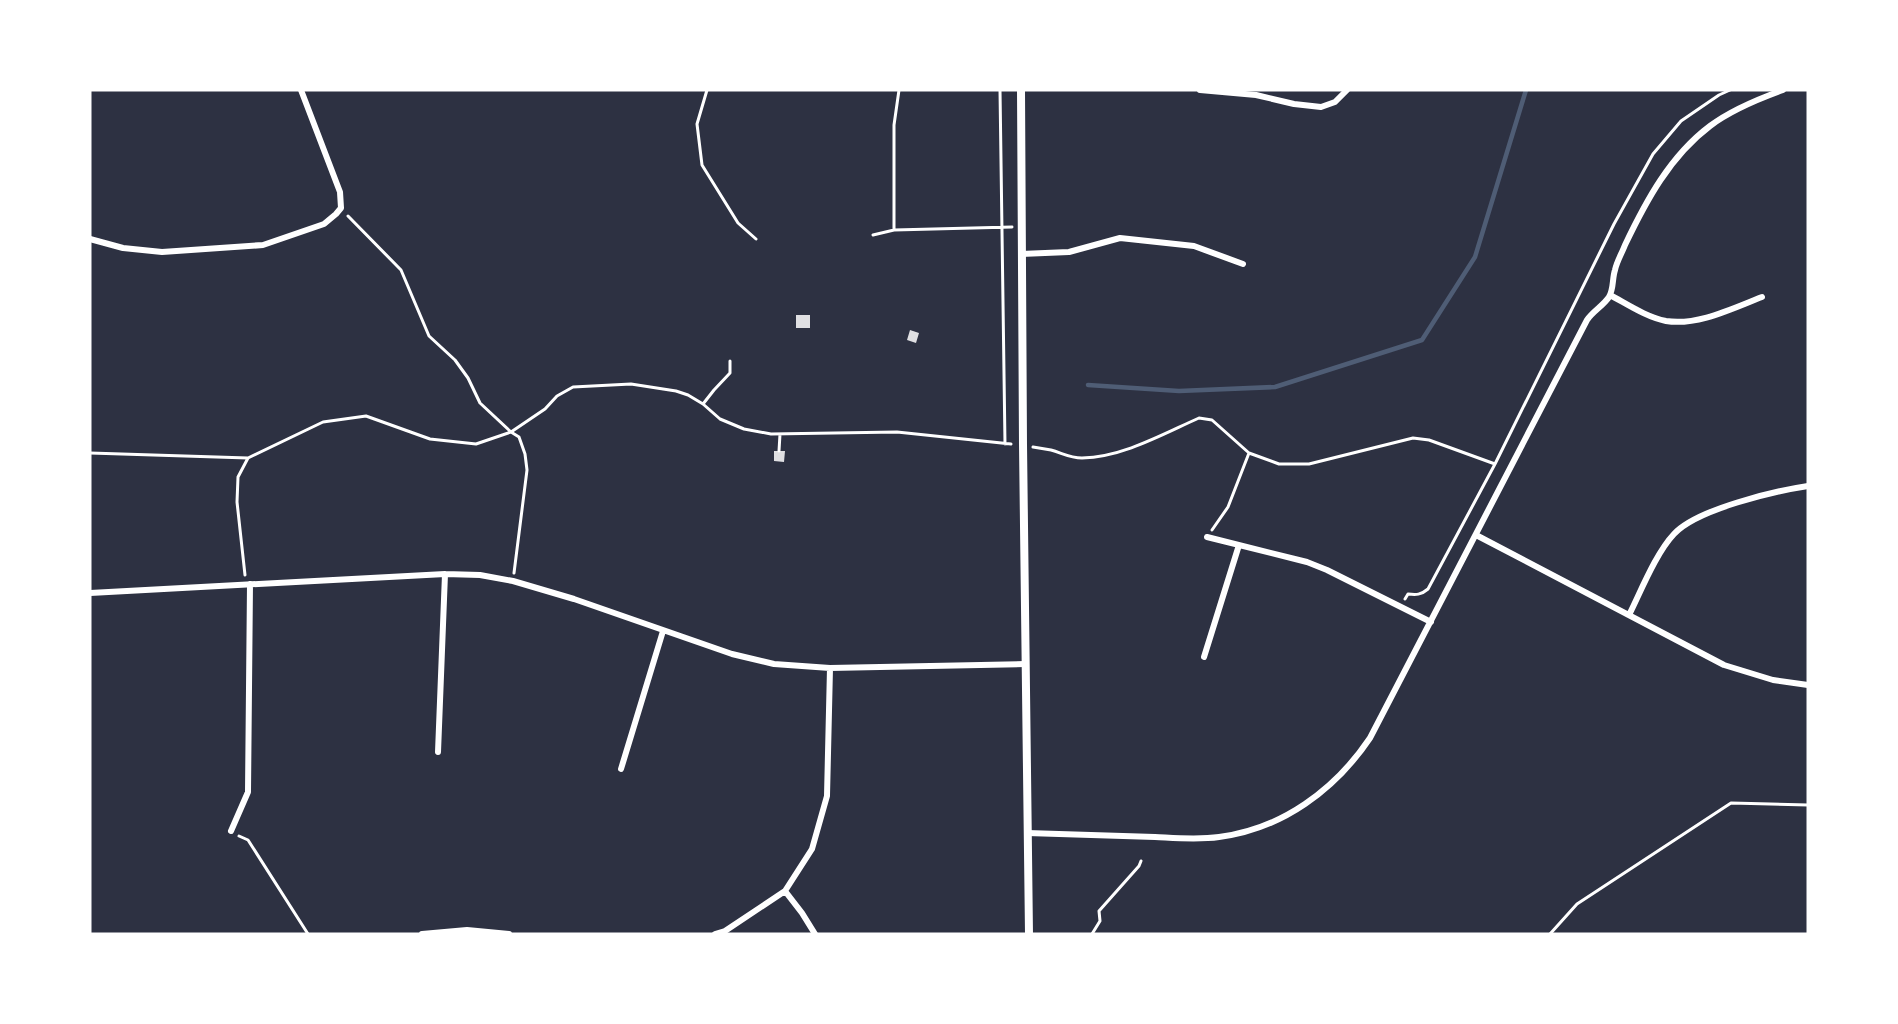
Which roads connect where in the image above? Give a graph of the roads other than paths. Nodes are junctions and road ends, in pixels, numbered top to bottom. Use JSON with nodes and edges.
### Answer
{"nodes":[{"id":1,"x":301,"y":90,"type":"edge"},
{"id":2,"x":1021,"y":90,"type":"edge"},
{"id":3,"x":1200,"y":90,"type":"edge"},
{"id":4,"x":1347,"y":90,"type":"edge"},
{"id":5,"x":1784,"y":90,"type":"edge"},
{"id":6,"x":90,"y":239,"type":"edge"},
{"id":7,"x":1021,"y":254,"type":"junction"},
{"id":8,"x":1243,"y":264,"type":"dead end"},
{"id":9,"x":1610,"y":295,"type":"junction"},
{"id":10,"x":1762,"y":297,"type":"dead end"},
{"id":11,"x":1808,"y":486,"type":"edge"},
{"id":12,"x":1476,"y":535,"type":"junction"},
{"id":13,"x":1207,"y":537,"type":"road end"},
{"id":14,"x":1239,"y":545,"type":"junction"},
{"id":15,"x":445,"y":574,"type":"junction"},
{"id":16,"x":250,"y":584,"type":"junction"},
{"id":17,"x":90,"y":593,"type":"edge"},
{"id":18,"x":1629,"y":615,"type":"junction"},
{"id":19,"x":1431,"y":622,"type":"junction"},
{"id":20,"x":663,"y":631,"type":"junction"},
{"id":21,"x":1204,"y":657,"type":"dead end"},
{"id":22,"x":1025,"y":664,"type":"junction"},
{"id":23,"x":830,"y":668,"type":"junction"},
{"id":24,"x":1808,"y":685,"type":"edge"},
{"id":25,"x":438,"y":752,"type":"dead end"},
{"id":26,"x":621,"y":769,"type":"dead end"},
{"id":27,"x":1808,"y":806,"type":"edge"},
{"id":28,"x":231,"y":831,"type":"road end"},
{"id":29,"x":1027,"y":833,"type":"junction"},
{"id":30,"x":785,"y":891,"type":"junction"},
{"id":31,"x":422,"y":934,"type":"edge"},
{"id":32,"x":509,"y":934,"type":"edge"},
{"id":33,"x":715,"y":934,"type":"edge"},
{"id":34,"x":815,"y":934,"type":"edge"},
{"id":35,"x":1029,"y":934,"type":"edge"},
{"id":36,"x":1550,"y":934,"type":"edge"}],
"edges":[{"from":1,"to":6,"type":"street"},
{"from":2,"to":7,"type":"main road"},
{"from":3,"to":4,"type":"street"},
{"from":5,"to":9,"type":"street"},
{"from":7,"to":8,"type":"street"},
{"from":7,"to":22,"type":"main road"},
{"from":9,"to":10,"type":"street"},
{"from":9,"to":12,"type":"street"},
{"from":11,"to":18,"type":"street"},
{"from":12,"to":18,"type":"street"},
{"from":12,"to":19,"type":"street"},
{"from":13,"to":14,"type":"street"},
{"from":14,"to":19,"type":"street"},
{"from":14,"to":21,"type":"street"},
{"from":15,"to":16,"type":"street"},
{"from":15,"to":20,"type":"street"},
{"from":15,"to":25,"type":"street"},
{"from":16,"to":17,"type":"street"},
{"from":16,"to":28,"type":"street"},
{"from":18,"to":24,"type":"street"},
{"from":19,"to":29,"type":"street"},
{"from":20,"to":23,"type":"street"},
{"from":20,"to":26,"type":"street"},
{"from":22,"to":23,"type":"street"},
{"from":22,"to":29,"type":"main road"},
{"from":23,"to":30,"type":"street"},
{"from":27,"to":36,"type":"lane"},
{"from":29,"to":35,"type":"main road"},
{"from":30,"to":33,"type":"street"},
{"from":30,"to":34,"type":"street"},
{"from":31,"to":32,"type":"street"}]}
